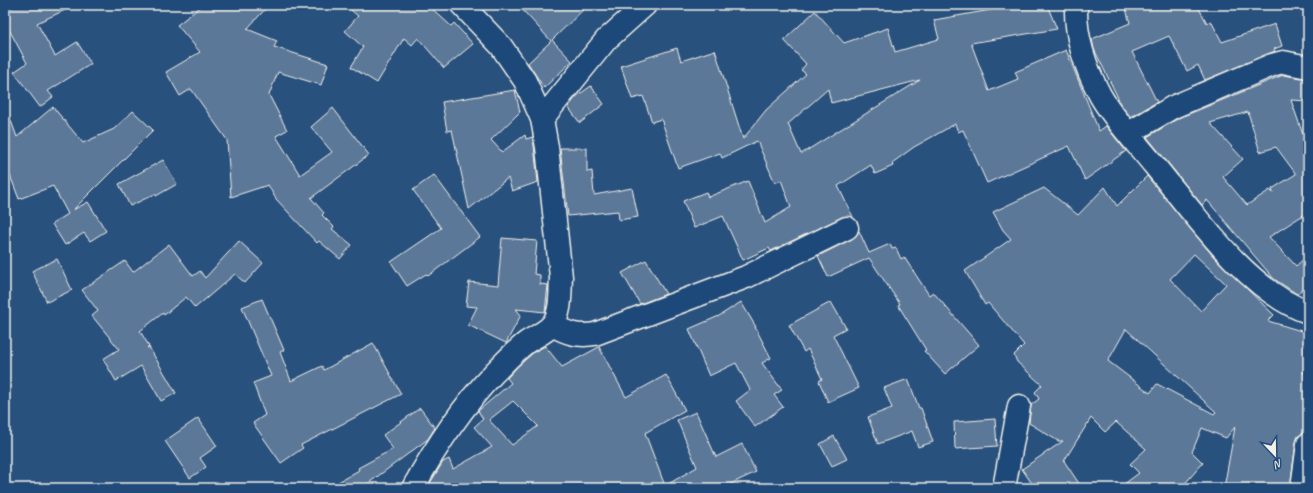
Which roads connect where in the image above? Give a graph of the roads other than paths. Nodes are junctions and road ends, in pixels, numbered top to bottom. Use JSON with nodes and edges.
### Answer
{"nodes":[{"id":1,"x":462,"y":5,"type":"edge"},
{"id":2,"x":644,"y":5,"type":"edge"},
{"id":3,"x":1076,"y":5,"type":"edge"},
{"id":4,"x":1308,"y":67,"type":"edge"},
{"id":5,"x":542,"y":119,"type":"junction"},
{"id":6,"x":1129,"y":133,"type":"junction"},
{"id":7,"x":847,"y":228,"type":"dead end"},
{"id":8,"x":1308,"y":312,"type":"edge"},
{"id":9,"x":552,"y":325,"type":"junction"},
{"id":10,"x":1019,"y":406,"type":"dead end"},
{"id":11,"x":1308,"y":444,"type":"edge"},
{"id":12,"x":413,"y":488,"type":"edge"},
{"id":13,"x":1004,"y":488,"type":"edge"},
{"id":14,"x":1302,"y":488,"type":"edge"}],
"edges":[{"from":1,"to":5,"type":"street"},
{"from":2,"to":5,"type":"street"},
{"from":3,"to":6,"type":"street"},
{"from":4,"to":6,"type":"street"},
{"from":5,"to":9,"type":"street"},
{"from":6,"to":8,"type":"street"},
{"from":7,"to":9,"type":"street"},
{"from":9,"to":12,"type":"street"},
{"from":10,"to":13,"type":"street"},
{"from":11,"to":14,"type":"street"}]}
